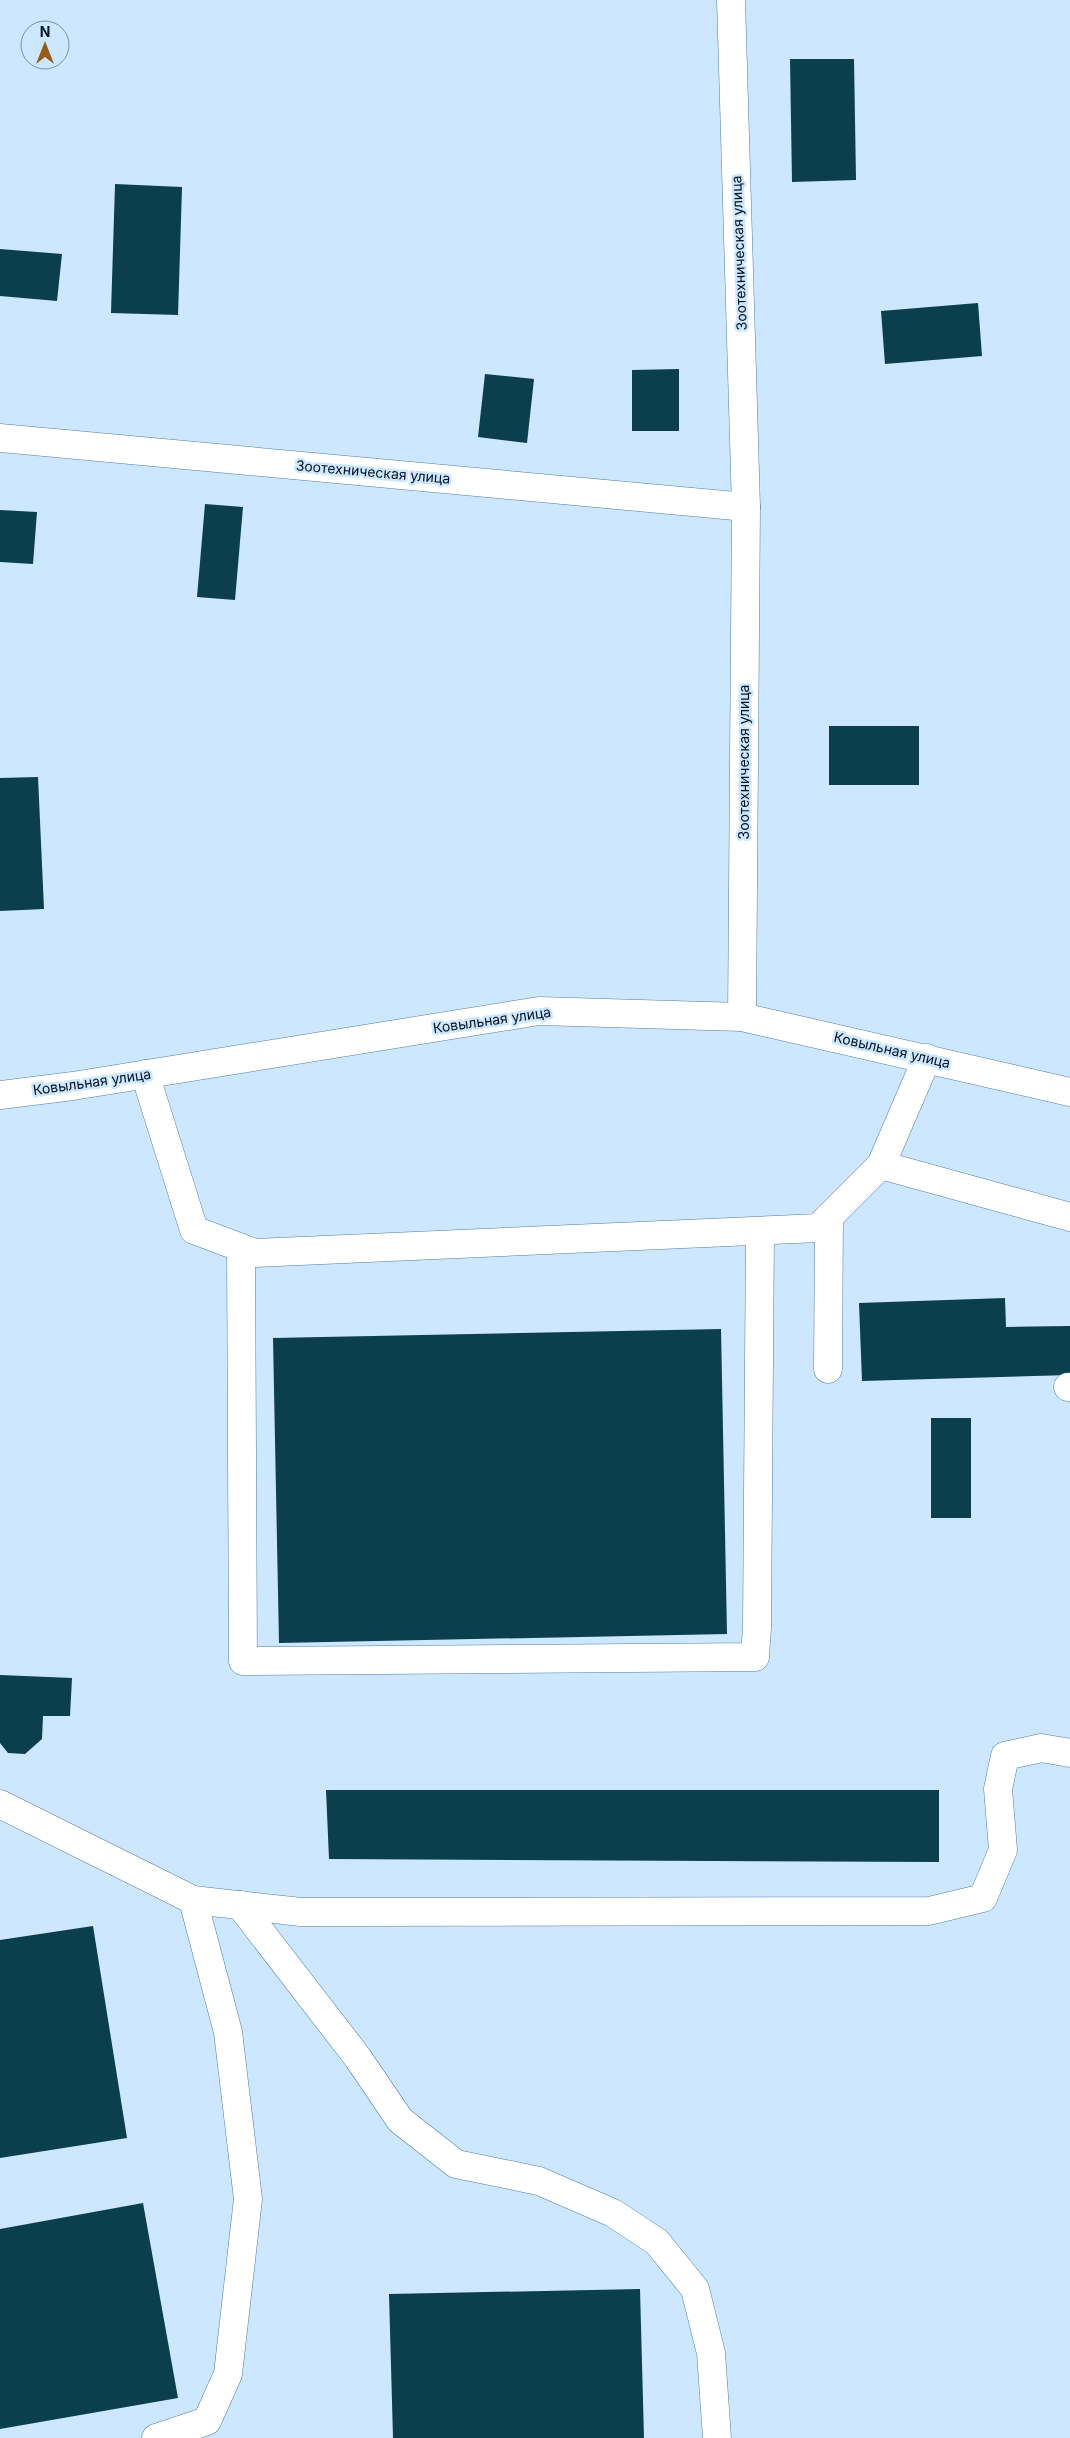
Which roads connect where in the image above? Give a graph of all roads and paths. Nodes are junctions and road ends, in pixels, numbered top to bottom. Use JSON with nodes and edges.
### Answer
{"nodes":[{"id":1,"x":731,"y":0,"type":"edge"},
{"id":2,"x":0,"y":438,"type":"edge"},
{"id":3,"x":746,"y":507,"type":"junction"},
{"id":4,"x":742,"y":1017,"type":"junction"},
{"id":5,"x":927,"y":1058,"type":"junction"},
{"id":6,"x":146,"y":1074,"type":"junction"},
{"id":7,"x":1070,"y":1092,"type":"edge"},
{"id":8,"x":0,"y":1095,"type":"edge"},
{"id":9,"x":881,"y":1165,"type":"junction"},
{"id":10,"x":829,"y":1217,"type":"junction"},
{"id":11,"x":1070,"y":1217,"type":"edge"},
{"id":12,"x":760,"y":1231,"type":"junction"},
{"id":13,"x":241,"y":1248,"type":"junction"},
{"id":14,"x":828,"y":1369,"type":"dead end"},
{"id":15,"x":1070,"y":1753,"type":"edge"},
{"id":16,"x":0,"y":1804,"type":"edge"},
{"id":17,"x":193,"y":1900,"type":"junction"},
{"id":18,"x":240,"y":1905,"type":"junction"},
{"id":19,"x":156,"y":2438,"type":"edge"},
{"id":20,"x":717,"y":2438,"type":"edge"}],
"edges":[{"from":1,"to":3,"type":"street","name":"Зоотехническая улица"},
{"from":2,"to":3,"type":"street","name":"Зоотехническая улица"},
{"from":3,"to":4,"type":"street","name":"Зоотехническая улица"},
{"from":4,"to":5,"type":"street","name":"Ковыльная улица"},
{"from":4,"to":6,"type":"street","name":"Ковыльная улица"},
{"from":5,"to":7,"type":"street","name":"Ковыльная улица"},
{"from":5,"to":9,"type":"street"},
{"from":6,"to":8,"type":"street","name":"Ковыльная улица"},
{"from":6,"to":13,"type":"street"},
{"from":9,"to":10,"type":"street"},
{"from":9,"to":11,"type":"street"},
{"from":10,"to":12,"type":"street"},
{"from":10,"to":14,"type":"street"},
{"from":12,"to":13,"type":"street"},
{"from":12,"to":13,"type":"street"},
{"from":15,"to":18,"type":"street"},
{"from":16,"to":17,"type":"street"},
{"from":17,"to":18,"type":"street"},
{"from":17,"to":19,"type":"street"},
{"from":18,"to":20,"type":"street"}]}
